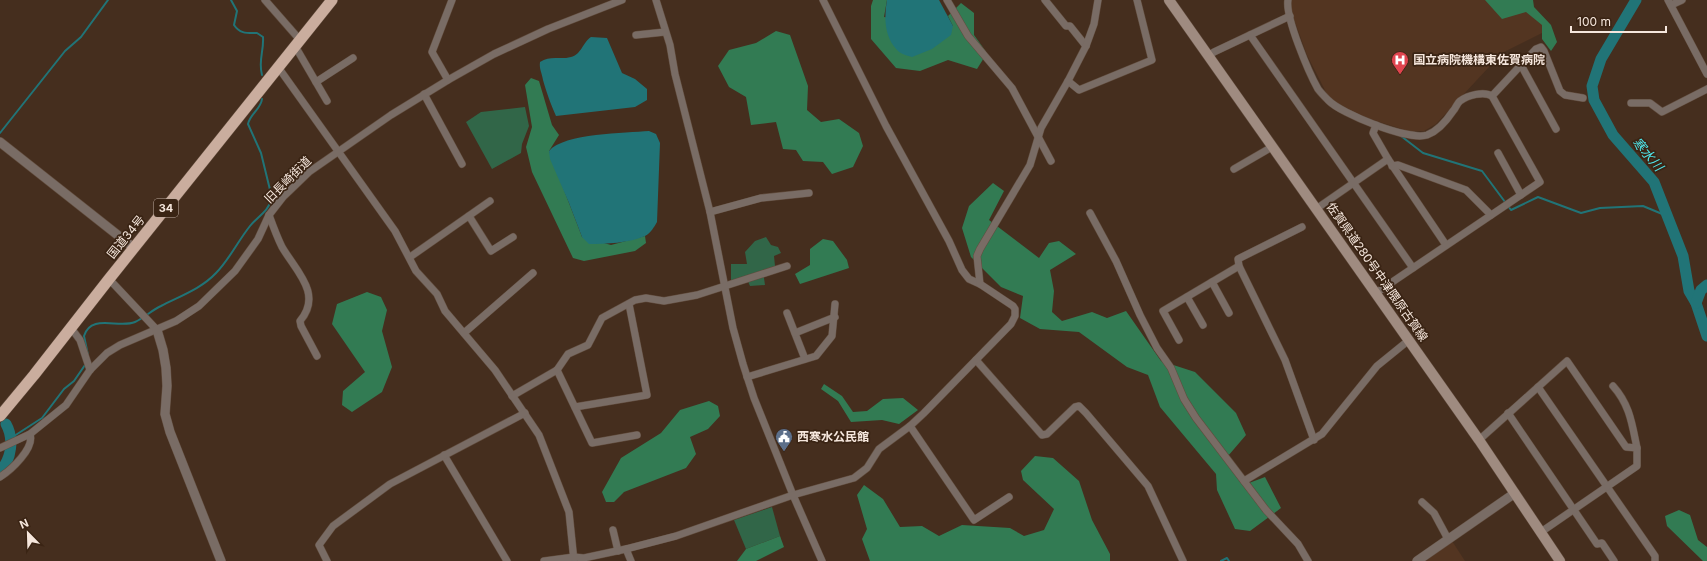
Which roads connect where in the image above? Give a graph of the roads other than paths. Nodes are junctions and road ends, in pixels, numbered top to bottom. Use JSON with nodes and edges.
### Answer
{"nodes":[{"id":1,"x":265,"y":0,"type":"edge"},
{"id":2,"x":332,"y":0,"type":"edge"},
{"id":3,"x":452,"y":0,"type":"edge"},
{"id":4,"x":622,"y":0,"type":"edge"},
{"id":5,"x":656,"y":0,"type":"edge"},
{"id":6,"x":823,"y":0,"type":"edge"},
{"id":7,"x":947,"y":0,"type":"edge"},
{"id":8,"x":1045,"y":0,"type":"edge"},
{"id":9,"x":1098,"y":0,"type":"edge"},
{"id":10,"x":1137,"y":0,"type":"edge"},
{"id":11,"x":1168,"y":0,"type":"edge"},
{"id":12,"x":1288,"y":0,"type":"edge"},
{"id":13,"x":1682,"y":0,"type":"edge"},
{"id":14,"x":1670,"y":3,"type":"edge"},
{"id":15,"x":1290,"y":16,"type":"junction"},
{"id":16,"x":665,"y":32,"type":"junction"},
{"id":17,"x":636,"y":35,"type":"dead end"},
{"id":18,"x":1250,"y":35,"type":"junction"},
{"id":19,"x":297,"y":43,"type":"junction"},
{"id":20,"x":1086,"y":46,"type":"junction"},
{"id":21,"x":1208,"y":56,"type":"junction"},
{"id":22,"x":353,"y":58,"type":"dead end"},
{"id":23,"x":1521,"y":65,"type":"junction"},
{"id":24,"x":278,"y":67,"type":"junction"},
{"id":25,"x":1707,"y":74,"type":"edge"},
{"id":26,"x":448,"y":80,"type":"junction"},
{"id":27,"x":1068,"y":81,"type":"junction"},
{"id":28,"x":316,"y":82,"type":"junction"},
{"id":29,"x":1707,"y":89,"type":"edge"},
{"id":30,"x":424,"y":94,"type":"junction"},
{"id":31,"x":1492,"y":96,"type":"junction"},
{"id":32,"x":1583,"y":98,"type":"dead end"},
{"id":33,"x":327,"y":101,"type":"dead end"},
{"id":34,"x":1631,"y":104,"type":"dead end"},
{"id":35,"x":1376,"y":125,"type":"junction"},
{"id":36,"x":1556,"y":129,"type":"dead end"},
{"id":37,"x":1039,"y":138,"type":"junction"},
{"id":38,"x":0,"y":142,"type":"edge"},
{"id":39,"x":1272,"y":147,"type":"junction"},
{"id":40,"x":337,"y":152,"type":"junction"},
{"id":41,"x":1498,"y":153,"type":"dead end"},
{"id":42,"x":1388,"y":159,"type":"junction"},
{"id":43,"x":1051,"y":161,"type":"dead end"},
{"id":44,"x":462,"y":164,"type":"dead end"},
{"id":45,"x":1392,"y":166,"type":"junction"},
{"id":46,"x":1234,"y":169,"type":"dead end"},
{"id":47,"x":1354,"y":183,"type":"junction"},
{"id":48,"x":809,"y":193,"type":"dead end"},
{"id":49,"x":1522,"y":195,"type":"junction"},
{"id":50,"x":490,"y":201,"type":"dead end"},
{"id":51,"x":1316,"y":209,"type":"junction"},
{"id":52,"x":710,"y":212,"type":"junction"},
{"id":53,"x":1090,"y":213,"type":"dead end"},
{"id":54,"x":269,"y":215,"type":"junction"},
{"id":55,"x":1491,"y":215,"type":"junction"},
{"id":56,"x":469,"y":216,"type":"junction"},
{"id":57,"x":1302,"y":227,"type":"dead end"},
{"id":58,"x":513,"y":237,"type":"dead end"},
{"id":59,"x":1446,"y":245,"type":"junction"},
{"id":60,"x":134,"y":248,"type":"junction"},
{"id":61,"x":410,"y":257,"type":"junction"},
{"id":62,"x":787,"y":266,"type":"dead end"},
{"id":63,"x":1239,"y":266,"type":"junction"},
{"id":64,"x":1413,"y":268,"type":"junction"},
{"id":65,"x":534,"y":273,"type":"dead end"},
{"id":66,"x":109,"y":279,"type":"junction"},
{"id":67,"x":1212,"y":282,"type":"junction"},
{"id":68,"x":980,"y":284,"type":"junction"},
{"id":69,"x":724,"y":286,"type":"junction"},
{"id":70,"x":1376,"y":293,"type":"junction"},
{"id":71,"x":1187,"y":297,"type":"junction"},
{"id":72,"x":629,"y":304,"type":"junction"},
{"id":73,"x":835,"y":304,"type":"dead end"},
{"id":74,"x":787,"y":313,"type":"dead end"},
{"id":75,"x":1229,"y":313,"type":"dead end"},
{"id":76,"x":835,"y":317,"type":"junction"},
{"id":77,"x":1203,"y":325,"type":"dead end"},
{"id":78,"x":71,"y":328,"type":"junction"},
{"id":79,"x":156,"y":330,"type":"junction"},
{"id":80,"x":464,"y":333,"type":"junction"},
{"id":81,"x":794,"y":333,"type":"junction"},
{"id":82,"x":1179,"y":340,"type":"dead end"},
{"id":83,"x":1409,"y":340,"type":"junction"},
{"id":84,"x":317,"y":356,"type":"dead end"},
{"id":85,"x":805,"y":360,"type":"junction"},
{"id":86,"x":976,"y":360,"type":"junction"},
{"id":87,"x":90,"y":370,"type":"junction"},
{"id":88,"x":557,"y":370,"type":"junction"},
{"id":89,"x":747,"y":377,"type":"junction"},
{"id":90,"x":1613,"y":386,"type":"dead end"},
{"id":91,"x":1538,"y":387,"type":"junction"},
{"id":92,"x":512,"y":396,"type":"junction"},
{"id":93,"x":575,"y":407,"type":"junction"},
{"id":94,"x":525,"y":413,"type":"junction"},
{"id":95,"x":1508,"y":413,"type":"junction"},
{"id":96,"x":0,"y":416,"type":"edge"},
{"id":97,"x":910,"y":426,"type":"junction"},
{"id":98,"x":30,"y":434,"type":"junction"},
{"id":99,"x":636,"y":435,"type":"dead end"},
{"id":100,"x":1314,"y":440,"type":"junction"},
{"id":101,"x":1479,"y":440,"type":"junction"},
{"id":102,"x":2,"y":448,"type":"edge"},
{"id":103,"x":1637,"y":448,"type":"junction"},
{"id":104,"x":444,"y":456,"type":"junction"},
{"id":105,"x":0,"y":477,"type":"edge"},
{"id":106,"x":1244,"y":481,"type":"junction"},
{"id":107,"x":1607,"y":486,"type":"junction"},
{"id":108,"x":1515,"y":493,"type":"junction"},
{"id":109,"x":793,"y":495,"type":"junction"},
{"id":110,"x":1009,"y":496,"type":"dead end"},
{"id":111,"x":1422,"y":502,"type":"dead end"},
{"id":112,"x":1573,"y":509,"type":"junction"},
{"id":113,"x":613,"y":530,"type":"dead end"},
{"id":114,"x":1541,"y":532,"type":"junction"},
{"id":115,"x":1448,"y":539,"type":"junction"},
{"id":116,"x":626,"y":549,"type":"junction"},
{"id":117,"x":618,"y":551,"type":"junction"},
{"id":118,"x":574,"y":559,"type":"edge"},
{"id":119,"x":222,"y":561,"type":"edge"},
{"id":120,"x":327,"y":561,"type":"edge"},
{"id":121,"x":507,"y":561,"type":"edge"},
{"id":122,"x":544,"y":561,"type":"edge"},
{"id":123,"x":631,"y":561,"type":"edge"},
{"id":124,"x":822,"y":561,"type":"edge"},
{"id":125,"x":1182,"y":561,"type":"edge"},
{"id":126,"x":1308,"y":561,"type":"edge"},
{"id":127,"x":1417,"y":561,"type":"edge"},
{"id":128,"x":1560,"y":561,"type":"edge"},
{"id":129,"x":1614,"y":561,"type":"edge"},
{"id":130,"x":1655,"y":561,"type":"edge"}],
"edges":[{"from":1,"to":19,"type":"street"},
{"from":2,"to":19,"type":"highway","name":"国道34号","number":"34"},
{"from":3,"to":26,"type":"street"},
{"from":4,"to":26,"type":"street","name":"旧長崎街道"},
{"from":5,"to":16,"type":"street"},
{"from":6,"to":68,"type":"street"},
{"from":7,"to":37,"type":"street"},
{"from":8,"to":20,"type":"street"},
{"from":9,"to":20,"type":"street"},
{"from":10,"to":27,"type":"street"},
{"from":11,"to":21,"type":"main road","name":"佐賀県道280号中津隈原古賀線"},
{"from":12,"to":15,"type":"street"},
{"from":13,"to":14,"type":"street"},
{"from":14,"to":25,"type":"street"},
{"from":15,"to":18,"type":"street"},
{"from":15,"to":35,"type":"street"},
{"from":16,"to":17,"type":"street"},
{"from":16,"to":52,"type":"street"},
{"from":18,"to":21,"type":"street"},
{"from":18,"to":47,"type":"street"},
{"from":19,"to":24,"type":"highway","name":"国道34号","number":"34"},
{"from":19,"to":28,"type":"street"},
{"from":20,"to":27,"type":"street"},
{"from":21,"to":39,"type":"main road","name":"佐賀県道280号中津隈原古賀線"},
{"from":22,"to":28,"type":"street"},
{"from":23,"to":31,"type":"street"},
{"from":23,"to":32,"type":"street"},
{"from":23,"to":36,"type":"street"},
{"from":24,"to":40,"type":"street"},
{"from":24,"to":60,"type":"highway","name":"国道34号","number":"34"},
{"from":26,"to":30,"type":"street","name":"旧長崎街道"},
{"from":27,"to":37,"type":"street"},
{"from":28,"to":33,"type":"street"},
{"from":29,"to":34,"type":"street"},
{"from":30,"to":40,"type":"street","name":"旧長崎街道"},
{"from":30,"to":44,"type":"street"},
{"from":31,"to":35,"type":"street"},
{"from":31,"to":49,"type":"street"},
{"from":35,"to":42,"type":"street"},
{"from":37,"to":43,"type":"street"},
{"from":37,"to":68,"type":"street"},
{"from":38,"to":60,"type":"street"},
{"from":39,"to":46,"type":"street"},
{"from":39,"to":51,"type":"main road","name":"佐賀県道280号中津隈原古賀線"},
{"from":40,"to":54,"type":"street","name":"旧長崎街道"},
{"from":40,"to":61,"type":"street"},
{"from":41,"to":49,"type":"street"},
{"from":42,"to":45,"type":"street"},
{"from":42,"to":47,"type":"street"},
{"from":45,"to":55,"type":"street"},
{"from":45,"to":59,"type":"street"},
{"from":47,"to":51,"type":"street"},
{"from":47,"to":64,"type":"street"},
{"from":48,"to":52,"type":"street"},
{"from":49,"to":55,"type":"street"},
{"from":50,"to":56,"type":"street"},
{"from":51,"to":70,"type":"main road","name":"佐賀県道280号中津隈原古賀線"},
{"from":52,"to":69,"type":"street"},
{"from":53,"to":106,"type":"street"},
{"from":54,"to":79,"type":"street","name":"旧長崎街道"},
{"from":54,"to":84,"type":"street"},
{"from":55,"to":59,"type":"street"},
{"from":56,"to":58,"type":"street"},
{"from":56,"to":61,"type":"street"},
{"from":57,"to":63,"type":"street"},
{"from":59,"to":64,"type":"street"},
{"from":60,"to":66,"type":"highway","name":"国道34号","number":"34"},
{"from":61,"to":80,"type":"street"},
{"from":62,"to":69,"type":"street"},
{"from":63,"to":67,"type":"street"},
{"from":63,"to":100,"type":"street"},
{"from":64,"to":70,"type":"street"},
{"from":65,"to":80,"type":"street"},
{"from":66,"to":78,"type":"highway","name":"国道34号","number":"34"},
{"from":66,"to":79,"type":"street"},
{"from":67,"to":71,"type":"street"},
{"from":67,"to":75,"type":"street"},
{"from":68,"to":86,"type":"street"},
{"from":69,"to":72,"type":"street"},
{"from":69,"to":89,"type":"street"},
{"from":70,"to":83,"type":"main road","name":"佐賀県道280号中津隈原古賀線"},
{"from":71,"to":77,"type":"street"},
{"from":71,"to":82,"type":"street"},
{"from":72,"to":88,"type":"street"},
{"from":72,"to":93,"type":"street"},
{"from":73,"to":76,"type":"street"},
{"from":74,"to":81,"type":"street"},
{"from":76,"to":81,"type":"street"},
{"from":76,"to":85,"type":"street"},
{"from":78,"to":87,"type":"street"},
{"from":78,"to":96,"type":"highway","name":"国道34号","number":"34"},
{"from":79,"to":87,"type":"street","name":"旧長崎街道"},
{"from":79,"to":119,"type":"street"},
{"from":80,"to":92,"type":"street"},
{"from":81,"to":85,"type":"street"},
{"from":83,"to":100,"type":"street"},
{"from":83,"to":101,"type":"main road","name":"佐賀県道280号中津隈原古賀線"},
{"from":85,"to":89,"type":"street"},
{"from":86,"to":97,"type":"street"},
{"from":86,"to":125,"type":"street"},
{"from":87,"to":98,"type":"street","name":"旧長崎街道"},
{"from":88,"to":92,"type":"street"},
{"from":88,"to":93,"type":"street"},
{"from":89,"to":109,"type":"street"},
{"from":90,"to":103,"type":"street"},
{"from":91,"to":95,"type":"street"},
{"from":91,"to":103,"type":"street"},
{"from":91,"to":107,"type":"street"},
{"from":92,"to":94,"type":"street"},
{"from":93,"to":99,"type":"street"},
{"from":94,"to":104,"type":"street"},
{"from":94,"to":118,"type":"street"},
{"from":95,"to":101,"type":"street"},
{"from":95,"to":112,"type":"street"},
{"from":97,"to":109,"type":"street"},
{"from":97,"to":110,"type":"street"},
{"from":98,"to":102,"type":"street","name":"旧長崎街道"},
{"from":98,"to":105,"type":"street"},
{"from":100,"to":106,"type":"street"},
{"from":101,"to":108,"type":"main road","name":"佐賀県道280号中津隈原古賀線"},
{"from":103,"to":107,"type":"street"},
{"from":104,"to":120,"type":"street"},
{"from":104,"to":121,"type":"street"},
{"from":106,"to":126,"type":"street"},
{"from":107,"to":112,"type":"street"},
{"from":107,"to":130,"type":"street"},
{"from":108,"to":114,"type":"main road","name":"佐賀県道280号中津隈原古賀線"},
{"from":108,"to":115,"type":"street"},
{"from":109,"to":116,"type":"street"},
{"from":109,"to":124,"type":"street"},
{"from":111,"to":115,"type":"street"},
{"from":112,"to":114,"type":"street"},
{"from":112,"to":129,"type":"street"},
{"from":113,"to":117,"type":"street"},
{"from":114,"to":128,"type":"main road","name":"佐賀県道280号中津隈原古賀線"},
{"from":115,"to":127,"type":"street"},
{"from":116,"to":117,"type":"street"},
{"from":116,"to":123,"type":"street"},
{"from":117,"to":118,"type":"street"},
{"from":118,"to":122,"type":"street"}]}
